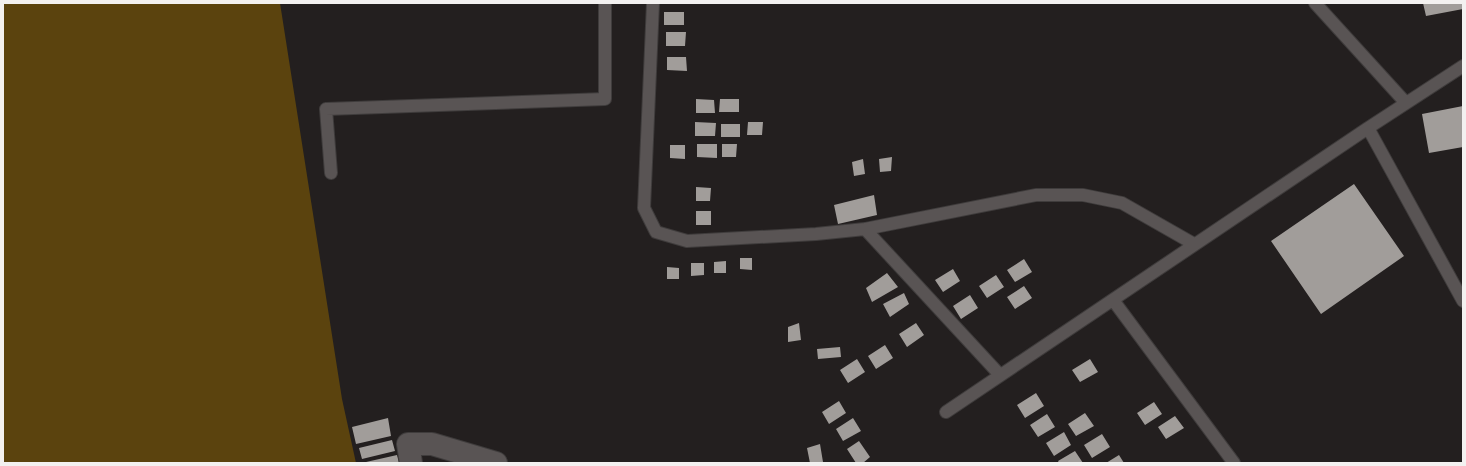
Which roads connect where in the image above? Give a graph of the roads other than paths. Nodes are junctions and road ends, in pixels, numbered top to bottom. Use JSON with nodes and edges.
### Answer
{"nodes":[{"id":1,"x":605,"y":3,"type":"edge"},
{"id":2,"x":653,"y":3,"type":"edge"},
{"id":3,"x":1315,"y":3,"type":"edge"},
{"id":4,"x":1463,"y":66,"type":"edge"},
{"id":5,"x":1406,"y":103,"type":"junction"},
{"id":6,"x":1368,"y":128,"type":"junction"},
{"id":7,"x":331,"y":173,"type":"dead end"},
{"id":8,"x":865,"y":229,"type":"junction"},
{"id":9,"x":1194,"y":244,"type":"junction"},
{"id":10,"x":1113,"y":300,"type":"junction"},
{"id":11,"x":1463,"y":301,"type":"edge"},
{"id":12,"x":1000,"y":375,"type":"junction"},
{"id":13,"x":946,"y":412,"type":"dead end"},
{"id":14,"x":411,"y":463,"type":"edge"},
{"id":15,"x":496,"y":463,"type":"edge"},
{"id":16,"x":1234,"y":463,"type":"edge"}],
"edges":[{"from":1,"to":7,"type":"lane"},
{"from":2,"to":8,"type":"lane"},
{"from":3,"to":5,"type":"lane"},
{"from":4,"to":5,"type":"lane"},
{"from":5,"to":6,"type":"lane"},
{"from":6,"to":9,"type":"lane"},
{"from":6,"to":11,"type":"lane"},
{"from":8,"to":9,"type":"lane"},
{"from":8,"to":12,"type":"lane"},
{"from":9,"to":10,"type":"lane"},
{"from":10,"to":12,"type":"lane"},
{"from":10,"to":16,"type":"lane"},
{"from":12,"to":13,"type":"lane"},
{"from":14,"to":15,"type":"street"}]}
